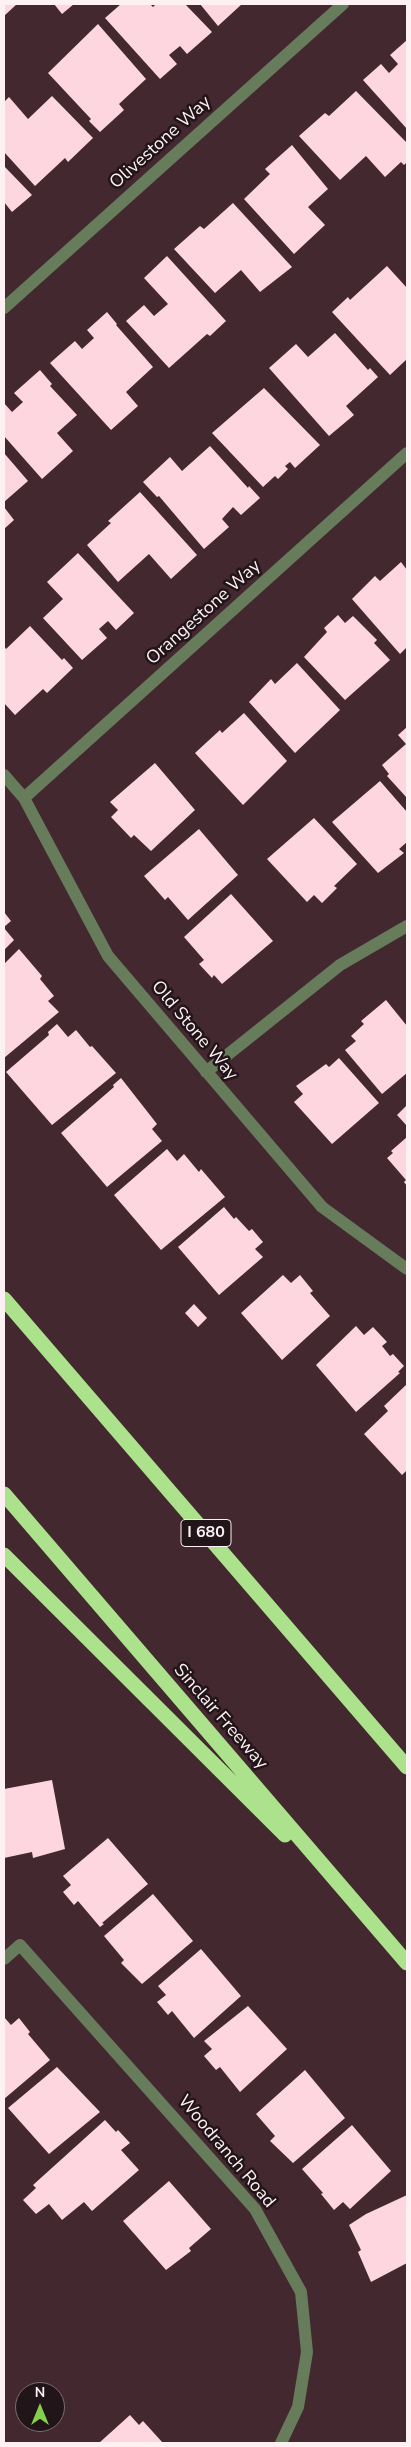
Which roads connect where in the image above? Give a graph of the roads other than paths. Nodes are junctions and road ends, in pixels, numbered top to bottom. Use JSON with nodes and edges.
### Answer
{"nodes":[{"id":1,"x":343,"y":4,"type":"edge"},
{"id":2,"x":4,"y":308,"type":"edge"},
{"id":3,"x":407,"y":453,"type":"edge"},
{"id":4,"x":4,"y":775,"type":"edge"},
{"id":5,"x":24,"y":798,"type":"junction"},
{"id":6,"x":407,"y":926,"type":"edge"},
{"id":7,"x":206,"y":1072,"type":"junction"},
{"id":8,"x":407,"y":1270,"type":"edge"},
{"id":9,"x":4,"y":1299,"type":"edge"},
{"id":10,"x":4,"y":1494,"type":"edge"},
{"id":11,"x":4,"y":1555,"type":"edge"},
{"id":12,"x":407,"y":1767,"type":"edge"},
{"id":13,"x":366,"y":1916,"type":"junction"},
{"id":14,"x":4,"y":1958,"type":"edge"},
{"id":15,"x":407,"y":1963,"type":"edge"},
{"id":16,"x":282,"y":2443,"type":"edge"}],
"edges":[{"from":1,"to":2,"type":"street","name":"Olivestone Way"},
{"from":3,"to":5,"type":"street","name":"Orangestone Way"},
{"from":4,"to":5,"type":"street","name":"Old Stone Way"},
{"from":5,"to":7,"type":"street","name":"Old Stone Way"},
{"from":6,"to":7,"type":"street"},
{"from":7,"to":8,"type":"street","name":"Old Stone Way"},
{"from":9,"to":12,"type":"highway","number":"I 680"},
{"from":10,"to":13,"type":"highway","name":"Sinclair Freeway"},
{"from":11,"to":13,"type":"highway"},
{"from":13,"to":15,"type":"highway","name":"Sinclair Freeway"},
{"from":14,"to":16,"type":"street","name":"Woodranch Road"}]}
